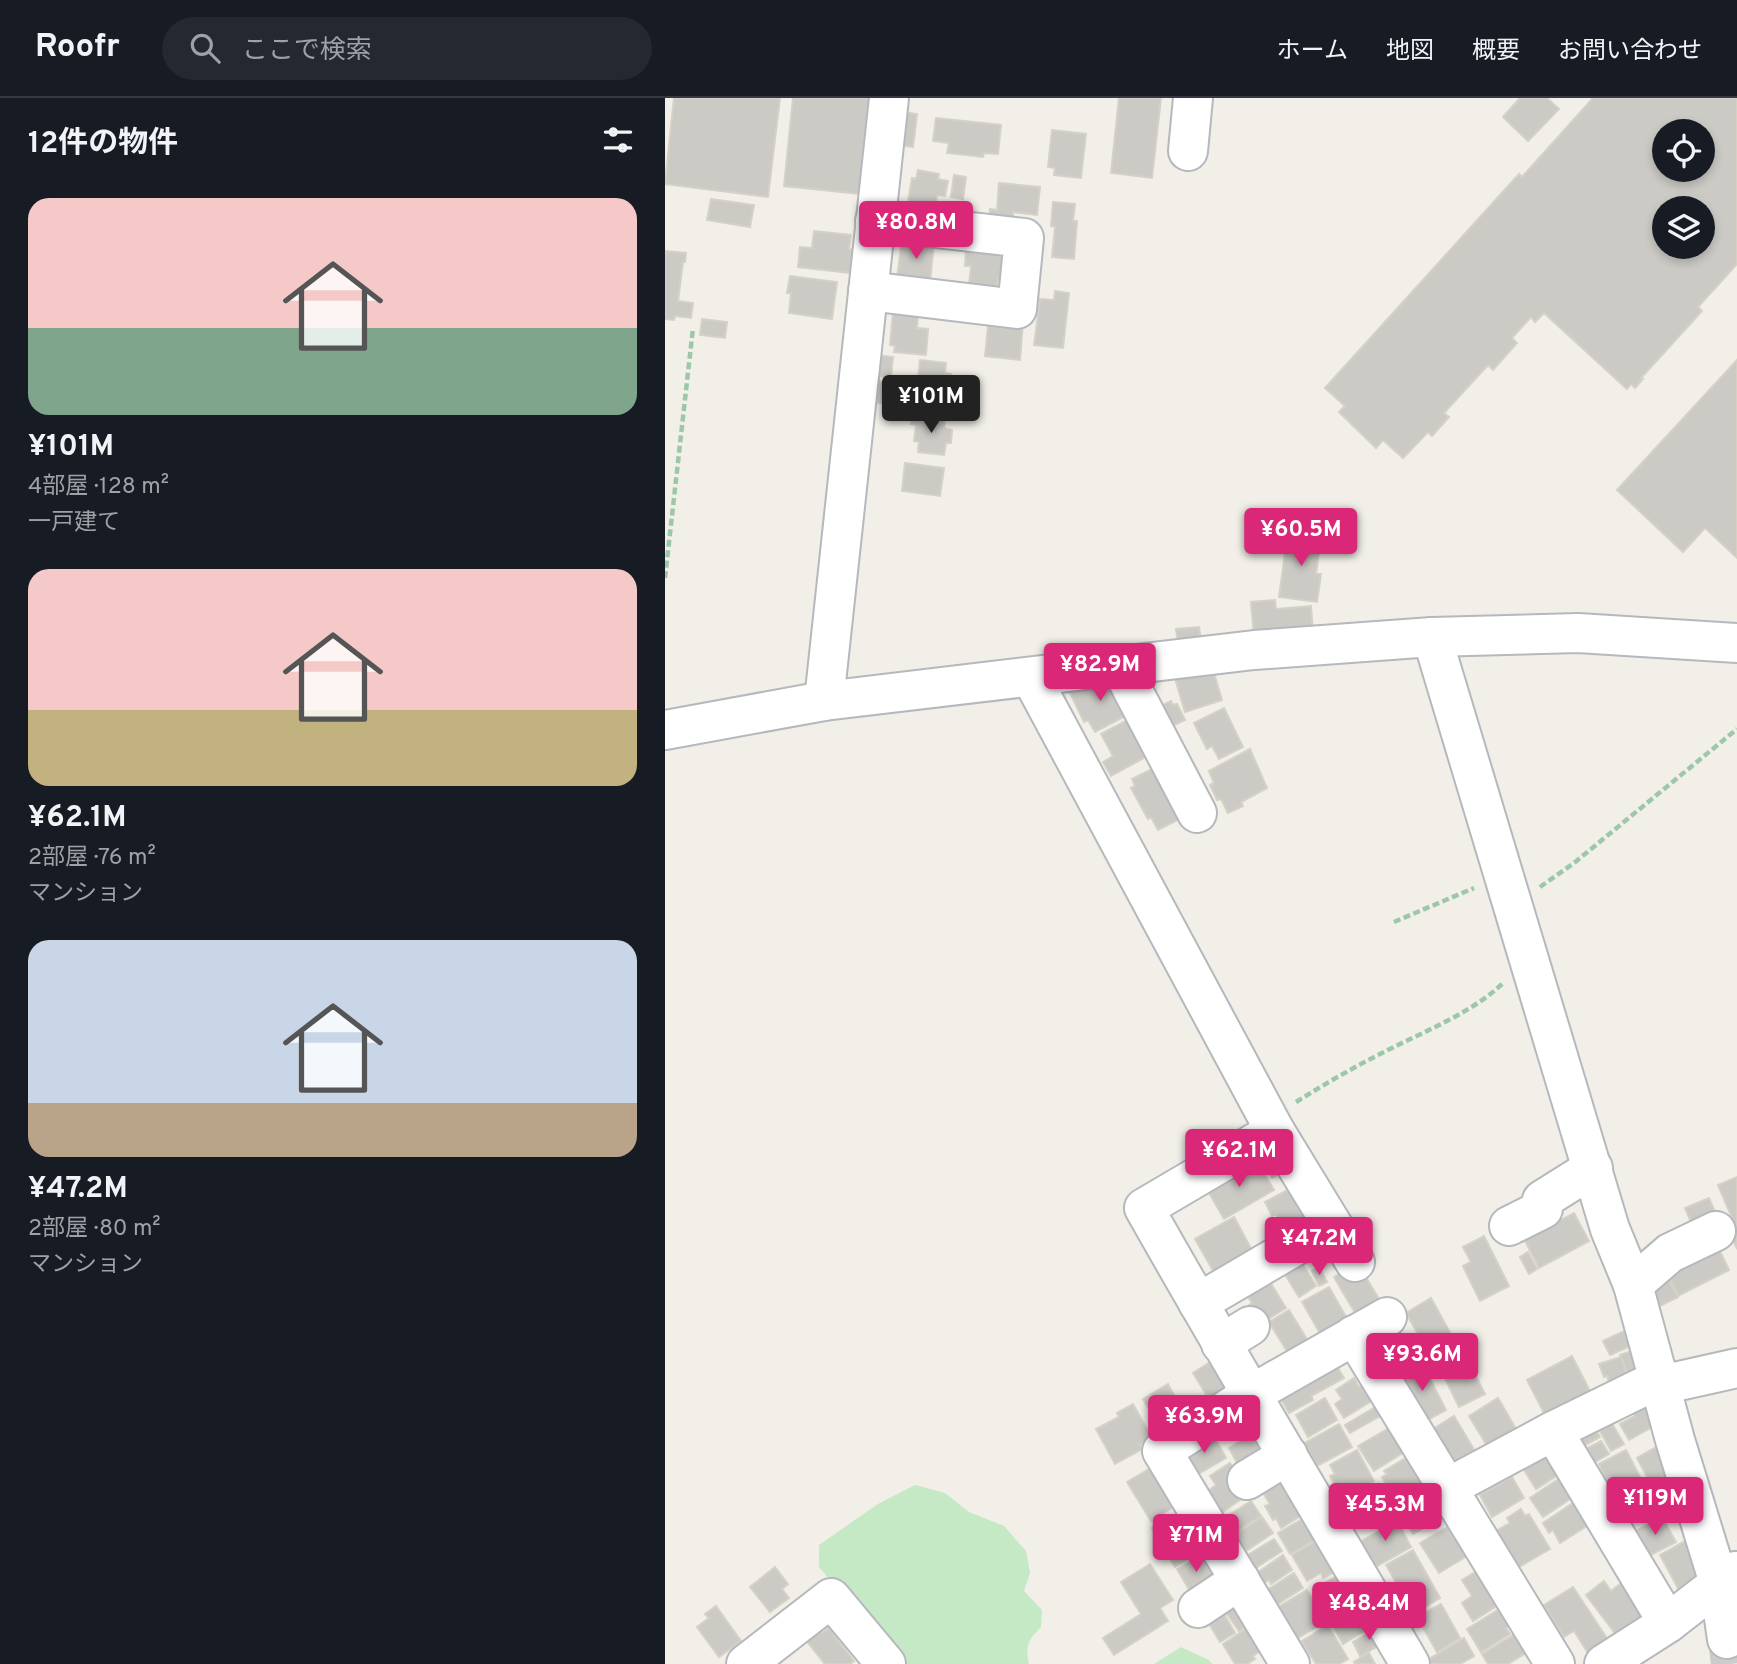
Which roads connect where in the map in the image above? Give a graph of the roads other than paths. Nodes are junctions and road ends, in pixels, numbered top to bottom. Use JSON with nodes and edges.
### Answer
{"nodes":[{"id":1,"x":888,"y":98,"type":"edge"},
{"id":2,"x":1193,"y":98,"type":"edge"},
{"id":3,"x":1188,"y":151,"type":"dead end"},
{"id":4,"x":875,"y":221,"type":"junction"},
{"id":5,"x":868,"y":291,"type":"junction"},
{"id":6,"x":1432,"y":637,"type":"junction"},
{"id":7,"x":1737,"y":643,"type":"edge"},
{"id":8,"x":1120,"y":666,"type":"junction"},
{"id":9,"x":1031,"y":677,"type":"junction"},
{"id":10,"x":824,"y":701,"type":"junction"},
{"id":11,"x":665,"y":730,"type":"edge"},
{"id":12,"x":1197,"y":813,"type":"dead end"},
{"id":13,"x":1272,"y":1125,"type":"junction"},
{"id":14,"x":1593,"y":1168,"type":"junction"},
{"id":15,"x":1331,"y":1225,"type":"junction"},
{"id":16,"x":1509,"y":1226,"type":"dead end"},
{"id":17,"x":1716,"y":1231,"type":"dead end"},
{"id":18,"x":1355,"y":1262,"type":"dead end"},
{"id":19,"x":1633,"y":1285,"type":"junction"},
{"id":20,"x":1198,"y":1303,"type":"junction"},
{"id":21,"x":1387,"y":1317,"type":"dead end"},
{"id":22,"x":1354,"y":1335,"type":"junction"},
{"id":23,"x":1737,"y":1368,"type":"edge"},
{"id":24,"x":1660,"y":1382,"type":"junction"},
{"id":25,"x":1250,"y":1395,"type":"junction"},
{"id":26,"x":1553,"y":1432,"type":"junction"},
{"id":27,"x":1288,"y":1455,"type":"junction"},
{"id":28,"x":1247,"y":1480,"type":"dead end"},
{"id":29,"x":1447,"y":1488,"type":"junction"},
{"id":30,"x":1728,"y":1577,"type":"edge"},
{"id":31,"x":1240,"y":1580,"type":"junction"},
{"id":32,"x":1198,"y":1608,"type":"dead end"},
{"id":33,"x":1668,"y":1623,"type":"junction"},
{"id":34,"x":1727,"y":1639,"type":"tunnel mouth"},
{"id":35,"x":746,"y":1664,"type":"edge"},
{"id":36,"x":886,"y":1664,"type":"edge"},
{"id":37,"x":1290,"y":1664,"type":"edge"},
{"id":38,"x":1410,"y":1664,"type":"edge"},
{"id":39,"x":1555,"y":1664,"type":"edge"},
{"id":40,"x":1604,"y":1664,"type":"edge"}],
"edges":[{"from":1,"to":4,"type":"street"},
{"from":2,"to":3,"type":"street"},
{"from":4,"to":5,"type":"street"},
{"from":4,"to":5,"type":"street"},
{"from":5,"to":10,"type":"street"},
{"from":6,"to":7,"type":"street"},
{"from":6,"to":8,"type":"street"},
{"from":6,"to":14,"type":"street"},
{"from":8,"to":9,"type":"street"},
{"from":8,"to":12,"type":"street"},
{"from":9,"to":10,"type":"street"},
{"from":9,"to":13,"type":"street"},
{"from":10,"to":11,"type":"street"},
{"from":13,"to":15,"type":"street"},
{"from":13,"to":20,"type":"street"},
{"from":14,"to":16,"type":"street"},
{"from":14,"to":19,"type":"street"},
{"from":15,"to":18,"type":"street"},
{"from":15,"to":20,"type":"street"},
{"from":17,"to":19,"type":"street"},
{"from":19,"to":24,"type":"street"},
{"from":20,"to":25,"type":"street"},
{"from":21,"to":22,"type":"street"},
{"from":22,"to":25,"type":"street"},
{"from":22,"to":29,"type":"street"},
{"from":23,"to":24,"type":"street"},
{"from":24,"to":26,"type":"street"},
{"from":24,"to":30,"type":"street"},
{"from":25,"to":27,"type":"street"},
{"from":25,"to":31,"type":"street"},
{"from":26,"to":29,"type":"street"},
{"from":26,"to":33,"type":"street"},
{"from":27,"to":28,"type":"street"},
{"from":27,"to":38,"type":"street"},
{"from":29,"to":39,"type":"street"},
{"from":30,"to":33,"type":"street"},
{"from":30,"to":34,"type":"street"},
{"from":31,"to":32,"type":"street"},
{"from":31,"to":37,"type":"street"},
{"from":33,"to":40,"type":"street"},
{"from":35,"to":36,"type":"street"}]}
